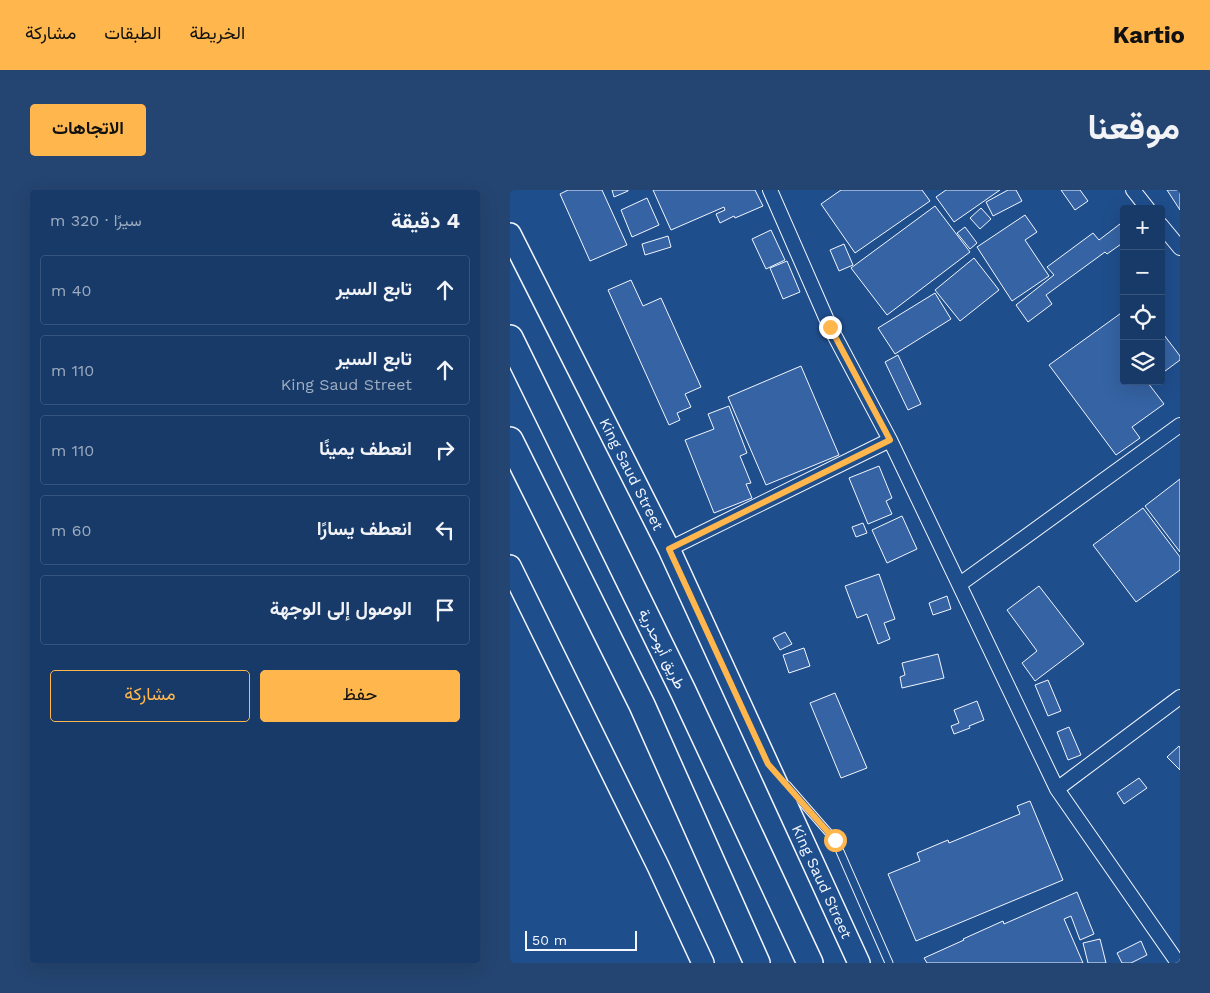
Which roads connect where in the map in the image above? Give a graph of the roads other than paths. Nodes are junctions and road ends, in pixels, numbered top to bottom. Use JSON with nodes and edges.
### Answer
{"nodes":[{"id":1,"x":770,"y":190,"type":"edge"},
{"id":2,"x":1133,"y":190,"type":"edge"},
{"id":3,"x":1145,"y":205,"type":"edge"},
{"id":4,"x":1165,"y":230,"type":"edge"},
{"id":5,"x":510,"y":234,"type":"edge"},
{"id":6,"x":1180,"y":248,"type":"edge"},
{"id":7,"x":510,"y":338,"type":"edge"},
{"id":8,"x":1180,"y":425,"type":"edge"},
{"id":9,"x":510,"y":440,"type":"edge"},
{"id":10,"x":890,"y":440,"type":"junction"},
{"id":11,"x":669,"y":549,"type":"junction"},
{"id":12,"x":510,"y":566,"type":"edge"},
{"id":13,"x":960,"y":584,"type":"junction"},
{"id":14,"x":1180,"y":697,"type":"edge"},
{"id":15,"x":768,"y":764,"type":"junction"},
{"id":16,"x":1057,"y":789,"type":"junction"},
{"id":17,"x":703,"y":963,"type":"edge"},
{"id":18,"x":757,"y":963,"type":"edge"},
{"id":19,"x":810,"y":963,"type":"edge"},
{"id":20,"x":859,"y":963,"type":"edge"},
{"id":21,"x":889,"y":963,"type":"edge"},
{"id":22,"x":1178,"y":963,"type":"edge"}],
"edges":[{"from":1,"to":10,"type":"street"},
{"from":2,"to":3,"type":"street"},
{"from":4,"to":6,"type":"street"},
{"from":5,"to":11,"type":"main road","name":"King Saud Street"},
{"from":7,"to":19,"type":"highway","name":"طريق أبوحدرية"},
{"from":8,"to":13,"type":"street"},
{"from":9,"to":18,"type":"highway"},
{"from":10,"to":11,"type":"street"},
{"from":10,"to":13,"type":"street"},
{"from":11,"to":15,"type":"main road","name":"King Saud Street"},
{"from":12,"to":17,"type":"main road"},
{"from":13,"to":16,"type":"street"},
{"from":14,"to":16,"type":"street"},
{"from":15,"to":20,"type":"main road","name":"King Saud Street"},
{"from":15,"to":21,"type":"lane"},
{"from":16,"to":22,"type":"street"}]}
